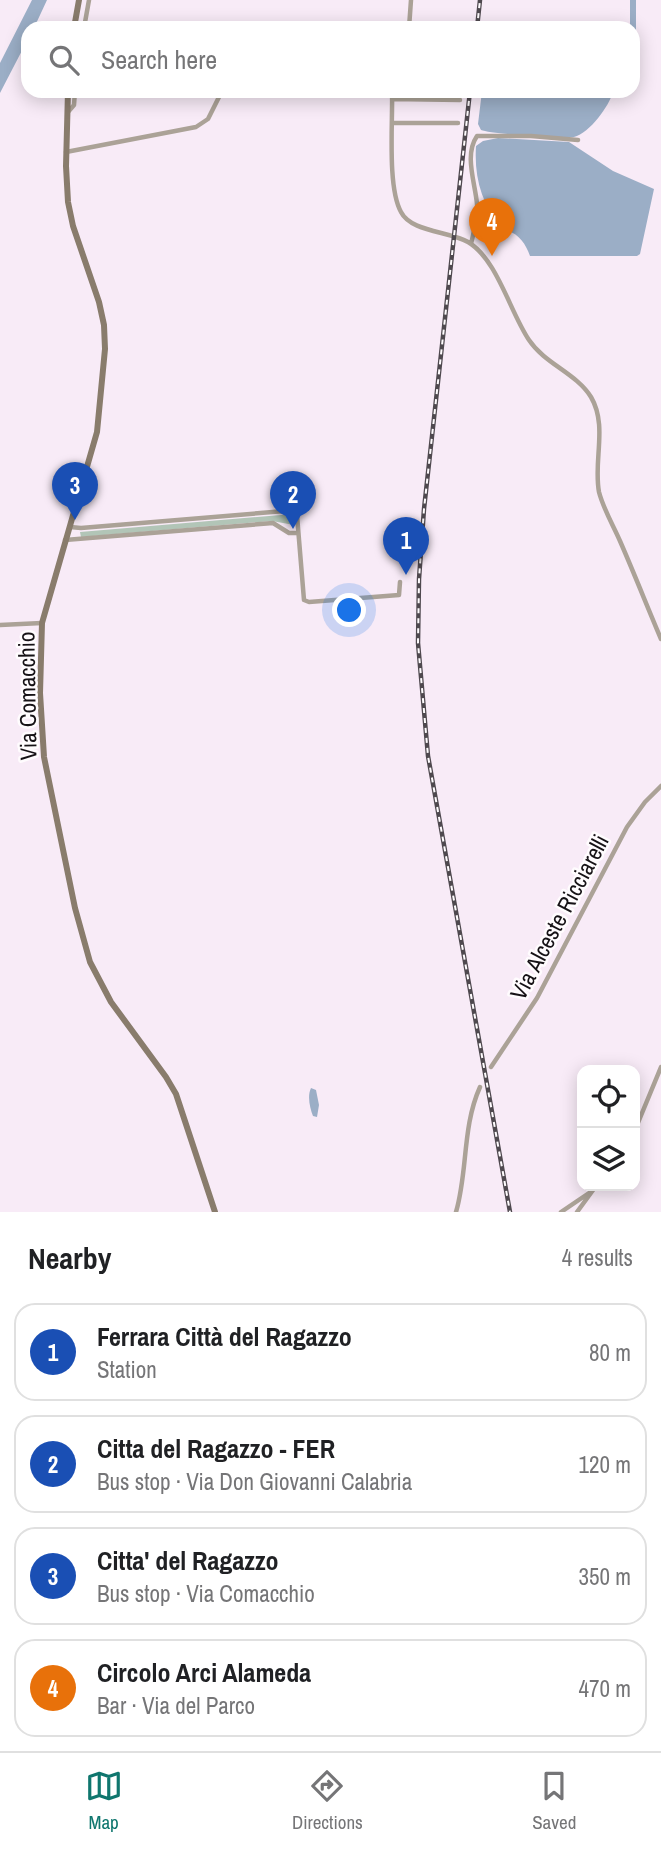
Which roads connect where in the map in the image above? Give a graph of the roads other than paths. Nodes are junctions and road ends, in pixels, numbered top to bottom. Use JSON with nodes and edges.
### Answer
{"nodes":[{"id":1,"x":79,"y":0,"type":"edge"},
{"id":2,"x":89,"y":0,"type":"edge"},
{"id":3,"x":411,"y":0,"type":"edge"},
{"id":4,"x":75,"y":21,"type":"edge"},
{"id":5,"x":85,"y":21,"type":"edge"},
{"id":6,"x":410,"y":21,"type":"edge"},
{"id":7,"x":68,"y":98,"type":"edge"},
{"id":8,"x":74,"y":98,"type":"edge"},
{"id":9,"x":218,"y":98,"type":"edge"},
{"id":10,"x":392,"y":99,"type":"joint"},
{"id":11,"x":460,"y":100,"type":"dead end"},
{"id":12,"x":68,"y":113,"type":"junction"},
{"id":13,"x":392,"y":123,"type":"junction"},
{"id":14,"x":458,"y":123,"type":"dead end"},
{"id":15,"x":578,"y":140,"type":"dead end"},
{"id":16,"x":66,"y":152,"type":"junction"},
{"id":17,"x":471,"y":244,"type":"junction"},
{"id":18,"x":294,"y":479,"type":"dead end"},
{"id":19,"x":296,"y":510,"type":"junction"},
{"id":20,"x":69,"y":526,"type":"junction"},
{"id":21,"x":299,"y":533,"type":"junction"},
{"id":22,"x":65,"y":540,"type":"junction"},
{"id":23,"x":400,"y":582,"type":"dead end"},
{"id":24,"x":42,"y":623,"type":"junction"},
{"id":25,"x":0,"y":625,"type":"edge"},
{"id":26,"x":661,"y":639,"type":"edge"},
{"id":27,"x":661,"y":786,"type":"edge"},
{"id":28,"x":491,"y":1067,"type":"dead end"},
{"id":29,"x":661,"y":1067,"type":"edge"},
{"id":30,"x":480,"y":1087,"type":"dead end"},
{"id":31,"x":636,"y":1128,"type":"edge"},
{"id":32,"x":592,"y":1191,"type":"joint"},
{"id":33,"x":215,"y":1212,"type":"edge"},
{"id":34,"x":456,"y":1212,"type":"edge"},
{"id":35,"x":561,"y":1212,"type":"edge"},
{"id":36,"x":577,"y":1212,"type":"edge"}],
"edges":[{"from":1,"to":4,"type":"main road"},
{"from":2,"to":5,"type":"street"},
{"from":3,"to":6,"type":"street"},
{"from":7,"to":12,"type":"main road","name":"Via Comacchio"},
{"from":8,"to":12,"type":"street","name":"Via Comacchio"},
{"from":9,"to":16,"type":"street"},
{"from":10,"to":11,"type":"street"},
{"from":10,"to":13,"type":"street"},
{"from":12,"to":16,"type":"main road","name":"Via Comacchio"},
{"from":13,"to":14,"type":"street"},
{"from":13,"to":17,"type":"street"},
{"from":15,"to":17,"type":"street"},
{"from":16,"to":20,"type":"main road","name":"Via Comacchio"},
{"from":17,"to":26,"type":"street"},
{"from":18,"to":19,"type":"street"},
{"from":19,"to":20,"type":"street"},
{"from":19,"to":21,"type":"street"},
{"from":20,"to":22,"type":"main road","name":"Via Comacchio"},
{"from":21,"to":22,"type":"street"},
{"from":21,"to":23,"type":"street"},
{"from":22,"to":24,"type":"main road","name":"Via Comacchio"},
{"from":24,"to":25,"type":"street"},
{"from":24,"to":33,"type":"main road","name":"Via Comacchio"},
{"from":27,"to":28,"type":"street","name":"Via Alceste Ricciarelli"},
{"from":29,"to":31,"type":"street"},
{"from":30,"to":34,"type":"street"},
{"from":32,"to":35,"type":"street"},
{"from":32,"to":36,"type":"street"}]}
